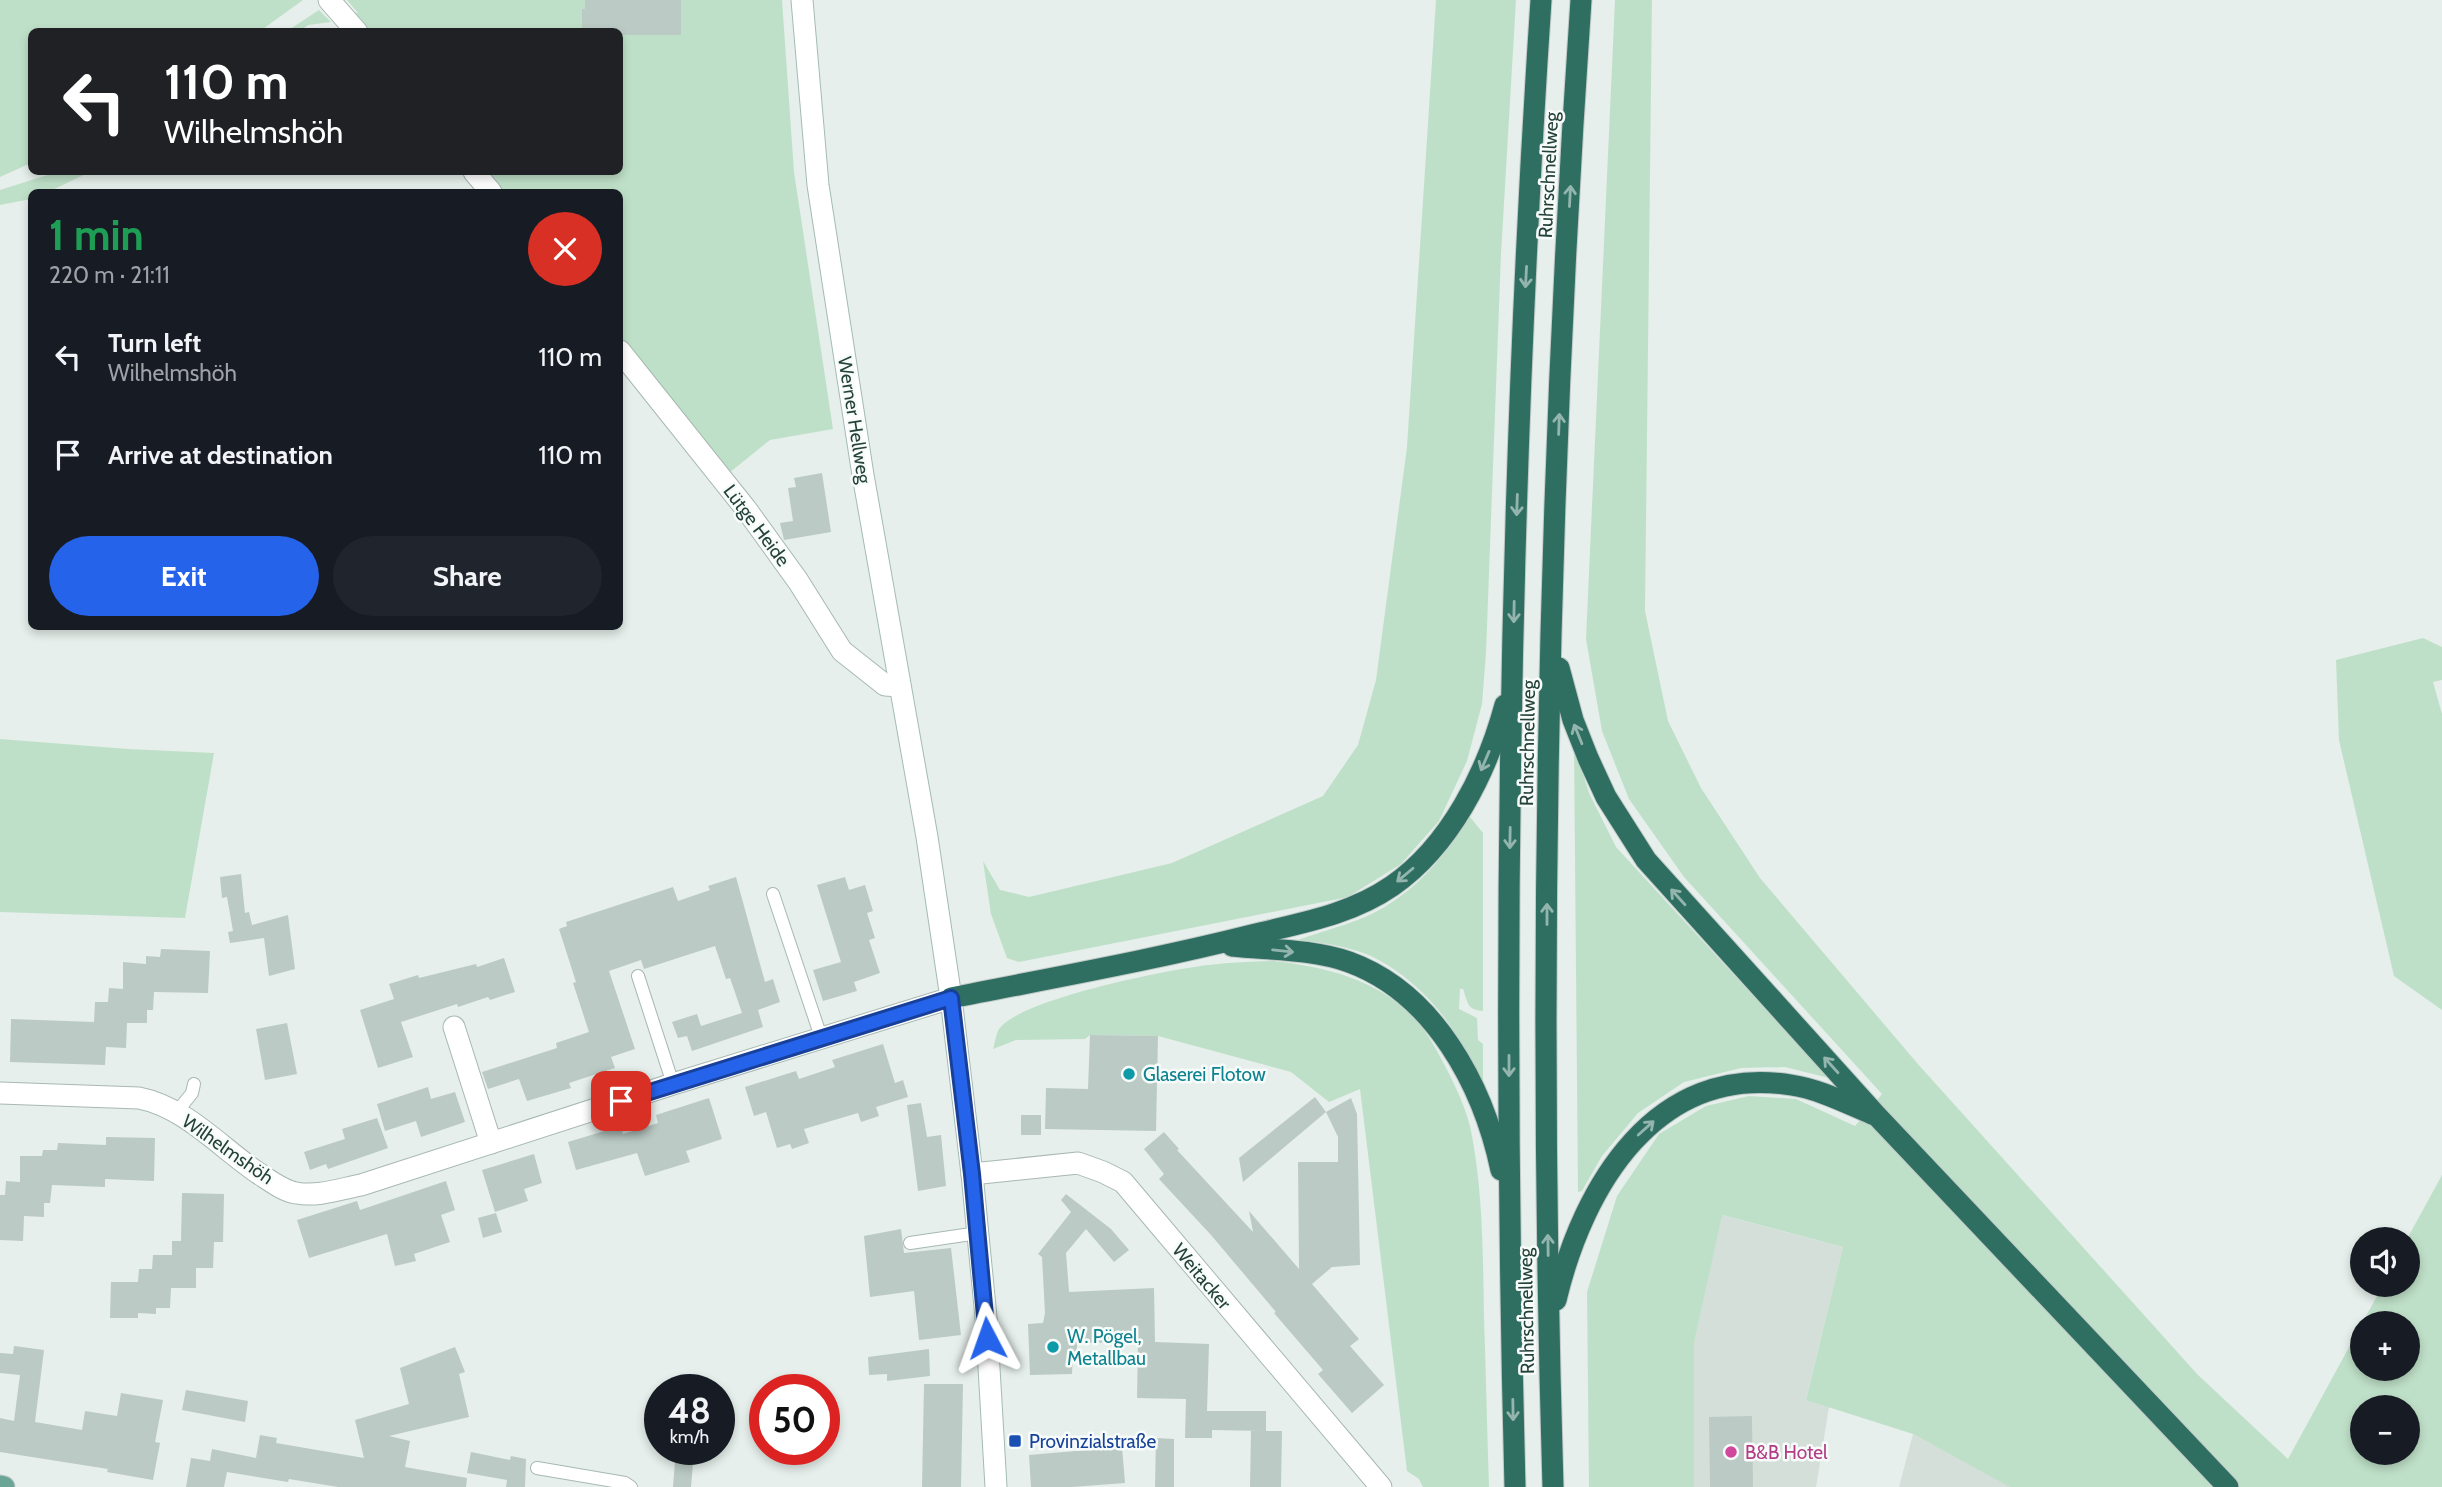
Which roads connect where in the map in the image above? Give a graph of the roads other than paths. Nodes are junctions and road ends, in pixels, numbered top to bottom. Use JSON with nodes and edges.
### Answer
{"nodes":[{"id":1,"x":329,"y":0,"type":"edge"},
{"id":2,"x":802,"y":0,"type":"edge"},
{"id":3,"x":1541,"y":0,"type":"edge"},
{"id":4,"x":1581,"y":0,"type":"edge"},
{"id":5,"x":354,"y":28,"type":"edge"},
{"id":6,"x":477,"y":175,"type":"edge"},
{"id":7,"x":488,"y":189,"type":"edge"},
{"id":8,"x":623,"y":355,"type":"edge"},
{"id":9,"x":1553,"y":600,"type":"junction"},
{"id":10,"x":1513,"y":648,"type":"junction"},
{"id":11,"x":900,"y":686,"type":"junction"},
{"id":12,"x":773,"y":894,"type":"dead end"},
{"id":13,"x":1216,"y":944,"type":"junction"},
{"id":14,"x":638,"y":976,"type":"dead end"},
{"id":15,"x":951,"y":998,"type":"junction"},
{"id":16,"x":454,"y":1027,"type":"dead end"},
{"id":17,"x":821,"y":1037,"type":"junction"},
{"id":18,"x":194,"y":1084,"type":"dead end"},
{"id":19,"x":673,"y":1084,"type":"junction"},
{"id":20,"x":0,"y":1093,"type":"edge"},
{"id":21,"x":176,"y":1112,"type":"junction"},
{"id":22,"x":1877,"y":1116,"type":"junction"},
{"id":23,"x":491,"y":1143,"type":"junction"},
{"id":24,"x":972,"y":1174,"type":"junction"},
{"id":25,"x":1510,"y":1232,"type":"junction"},
{"id":26,"x":978,"y":1233,"type":"junction"},
{"id":27,"x":910,"y":1243,"type":"dead end"},
{"id":28,"x":1550,"y":1362,"type":"junction"},
{"id":29,"x":537,"y":1468,"type":"dead end"},
{"id":30,"x":631,"y":1487,"type":"edge"},
{"id":31,"x":996,"y":1487,"type":"edge"},
{"id":32,"x":1381,"y":1487,"type":"edge"},
{"id":33,"x":1515,"y":1487,"type":"edge"},
{"id":34,"x":1553,"y":1487,"type":"edge"},
{"id":35,"x":2228,"y":1487,"type":"edge"}],
"edges":[{"from":1,"to":5,"type":"street"},
{"from":2,"to":11,"type":"street","name":"Werner Hellweg"},
{"from":3,"to":10,"type":"highway","name":"Ruhrschnellweg","one_way":true},
{"from":9,"to":4,"type":"highway","name":"Ruhrschnellweg","one_way":true},
{"from":6,"to":7,"type":"street"},
{"from":8,"to":11,"type":"street","name":"Lütge Heide"},
{"from":22,"to":9,"type":"highway","one_way":true},
{"from":28,"to":9,"type":"highway","name":"Ruhrschnellweg","one_way":true},
{"from":10,"to":13,"type":"highway","one_way":true},
{"from":10,"to":25,"type":"highway","name":"Ruhrschnellweg","one_way":true},
{"from":11,"to":15,"type":"street","name":"Werner Hellweg"},
{"from":12,"to":17,"type":"lane"},
{"from":13,"to":15,"type":"highway"},
{"from":13,"to":25,"type":"highway","one_way":true},
{"from":14,"to":19,"type":"lane"},
{"from":15,"to":17,"type":"street","name":"Wilhelmshöh"},
{"from":15,"to":24,"type":"street","name":"Werner Hellweg"},
{"from":16,"to":23,"type":"street"},
{"from":17,"to":19,"type":"street","name":"Wilhelmshöh"},
{"from":18,"to":21,"type":"lane"},
{"from":19,"to":23,"type":"street","name":"Wilhelmshöh"},
{"from":20,"to":21,"type":"street","name":"Wilhelmshöh"},
{"from":21,"to":23,"type":"street","name":"Wilhelmshöh"},
{"from":28,"to":22,"type":"highway","one_way":true},
{"from":22,"to":35,"type":"highway"},
{"from":24,"to":26,"type":"street","name":"Werner Hellweg"},
{"from":24,"to":32,"type":"street","name":"Weitacker"},
{"from":25,"to":33,"type":"highway","name":"Ruhrschnellweg","one_way":true},
{"from":26,"to":27,"type":"lane"},
{"from":26,"to":31,"type":"street","name":"Werner Hellweg"},
{"from":28,"to":34,"type":"highway","name":"Ruhrschnellweg"},
{"from":29,"to":30,"type":"lane"}]}
